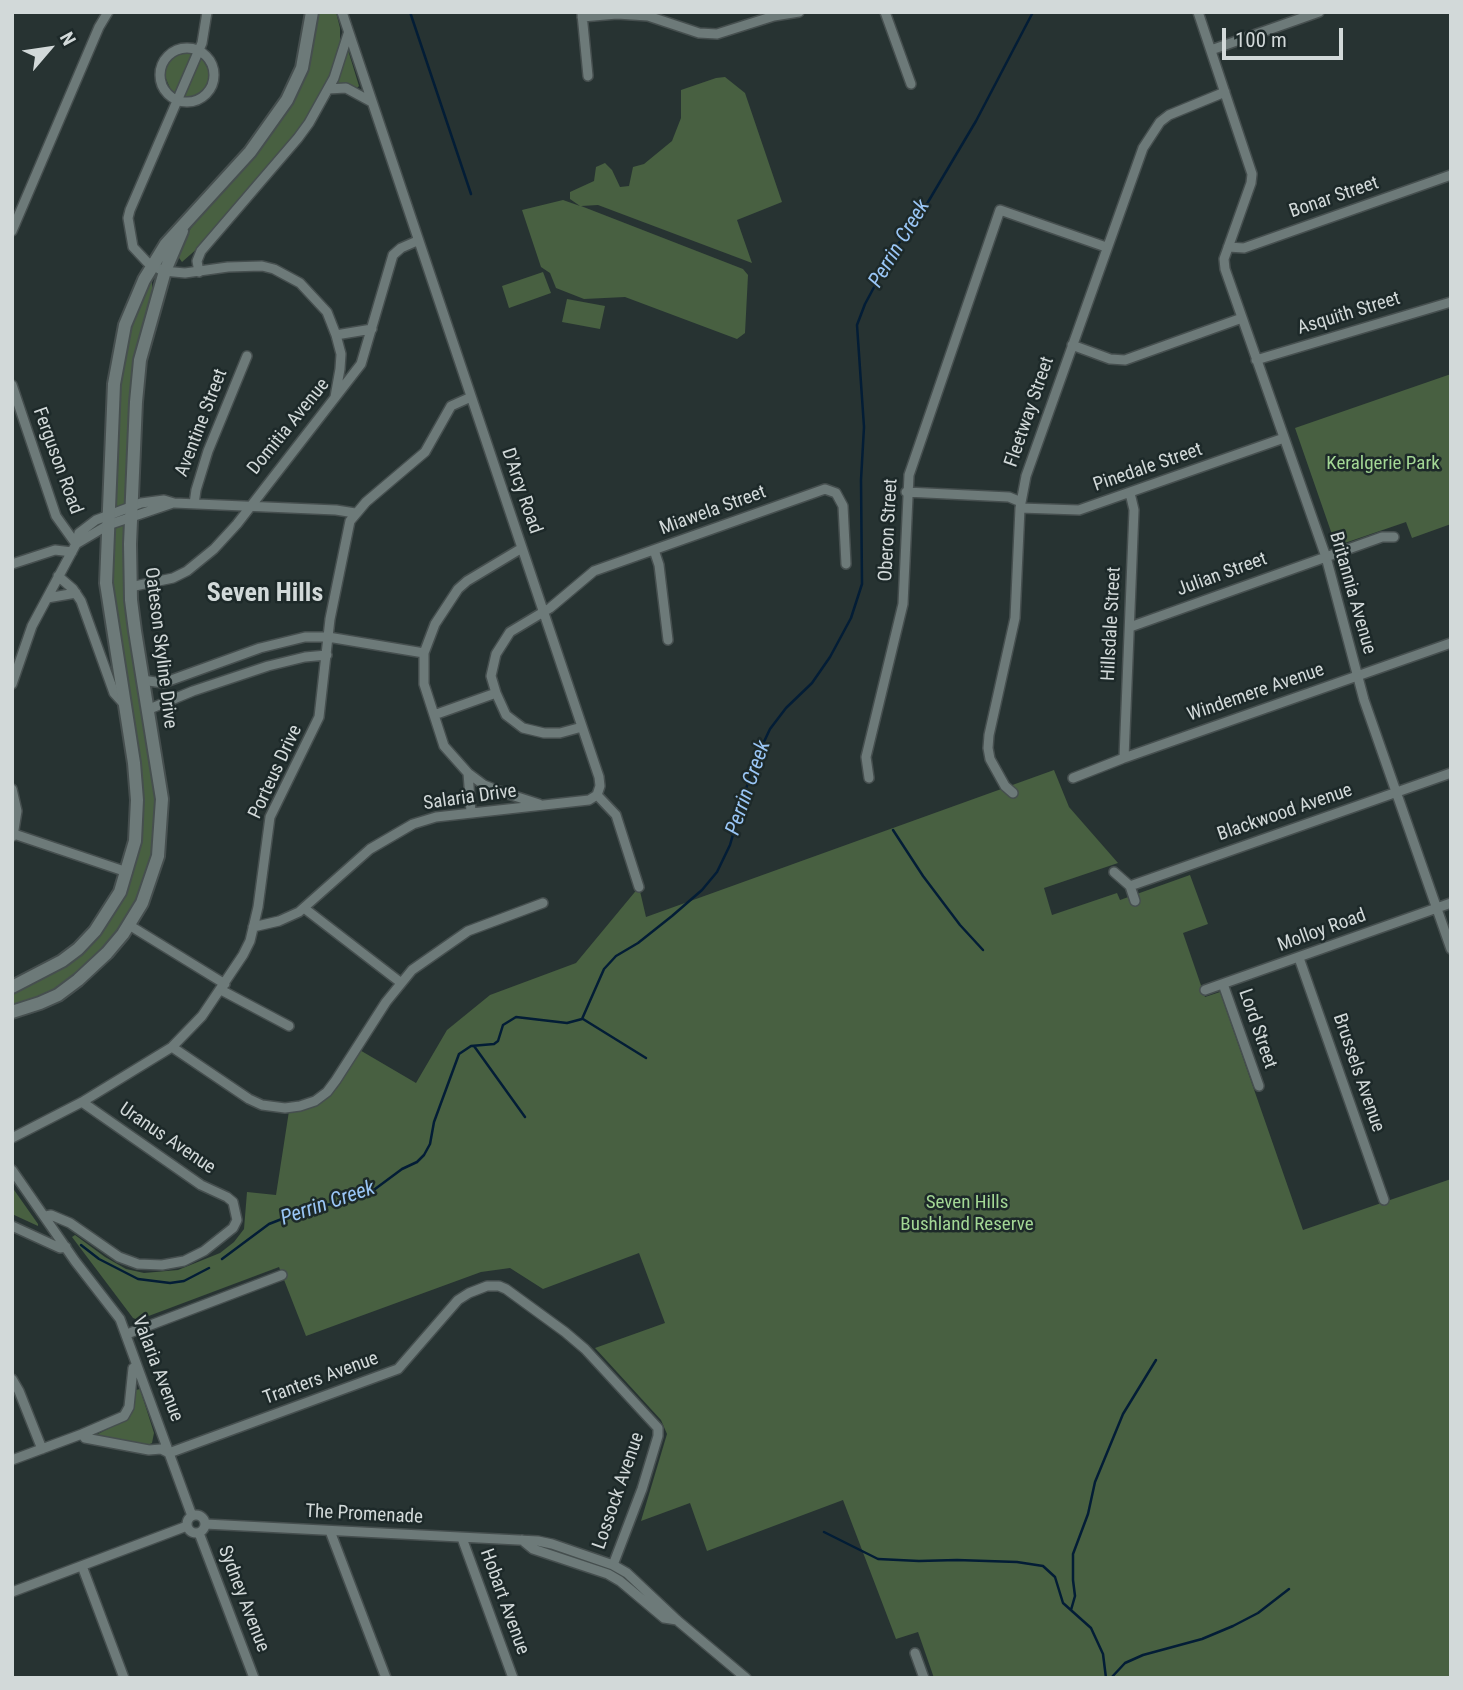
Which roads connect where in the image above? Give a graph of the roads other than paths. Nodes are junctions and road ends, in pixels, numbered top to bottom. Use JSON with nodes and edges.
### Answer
{"nodes":[{"id":1,"x":108,"y":12,"type":"edge"},
{"id":2,"x":207,"y":12,"type":"edge"},
{"id":3,"x":312,"y":12,"type":"edge"},
{"id":4,"x":342,"y":12,"type":"edge"},
{"id":5,"x":799,"y":12,"type":"edge"},
{"id":6,"x":886,"y":12,"type":"edge"},
{"id":7,"x":1198,"y":12,"type":"edge"},
{"id":8,"x":1319,"y":12,"type":"edge"},
{"id":9,"x":582,"y":14,"type":"edge"},
{"id":10,"x":348,"y":34,"type":"junction"},
{"id":11,"x":1211,"y":50,"type":"junction"},
{"id":12,"x":199,"y":51,"type":"junction"},
{"id":13,"x":588,"y":76,"type":"dead end"},
{"id":14,"x":911,"y":84,"type":"dead end"},
{"id":15,"x":328,"y":89,"type":"junction"},
{"id":16,"x":1225,"y":92,"type":"junction"},
{"id":17,"x":177,"y":100,"type":"junction"},
{"id":18,"x":370,"y":101,"type":"junction"},
{"id":19,"x":1451,"y":175,"type":"edge"},
{"id":20,"x":183,"y":227,"type":"junction"},
{"id":21,"x":12,"y":232,"type":"edge"},
{"id":22,"x":417,"y":241,"type":"junction"},
{"id":23,"x":1106,"y":247,"type":"junction"},
{"id":24,"x":1228,"y":247,"type":"junction"},
{"id":25,"x":152,"y":266,"type":"junction"},
{"id":26,"x":165,"y":271,"type":"junction"},
{"id":27,"x":198,"y":272,"type":"junction"},
{"id":28,"x":1451,"y":302,"type":"edge"},
{"id":29,"x":1242,"y":318,"type":"junction"},
{"id":30,"x":372,"y":329,"type":"junction"},
{"id":31,"x":337,"y":335,"type":"junction"},
{"id":32,"x":1072,"y":345,"type":"junction"},
{"id":33,"x":247,"y":356,"type":"dead end"},
{"id":34,"x":1256,"y":360,"type":"junction"},
{"id":35,"x":12,"y":385,"type":"edge"},
{"id":36,"x":335,"y":397,"type":"junction"},
{"id":37,"x":471,"y":397,"type":"junction"},
{"id":38,"x":1284,"y":438,"type":"junction"},
{"id":39,"x":906,"y":492,"type":"junction"},
{"id":40,"x":1130,"y":493,"type":"junction"},
{"id":41,"x":194,"y":504,"type":"junction"},
{"id":42,"x":250,"y":505,"type":"junction"},
{"id":43,"x":1020,"y":505,"type":"junction"},
{"id":44,"x":131,"y":512,"type":"junction"},
{"id":45,"x":355,"y":513,"type":"junction"},
{"id":46,"x":108,"y":520,"type":"junction"},
{"id":47,"x":1394,"y":537,"type":"dead end"},
{"id":48,"x":74,"y":548,"type":"junction"},
{"id":49,"x":522,"y":548,"type":"junction"},
{"id":50,"x":654,"y":550,"type":"junction"},
{"id":51,"x":1326,"y":557,"type":"junction"},
{"id":52,"x":12,"y":564,"type":"edge"},
{"id":53,"x":846,"y":564,"type":"dead end"},
{"id":54,"x":58,"y":576,"type":"junction"},
{"id":55,"x":130,"y":587,"type":"junction"},
{"id":56,"x":76,"y":593,"type":"junction"},
{"id":57,"x":47,"y":598,"type":"junction"},
{"id":58,"x":544,"y":612,"type":"junction"},
{"id":59,"x":1130,"y":627,"type":"junction"},
{"id":60,"x":328,"y":637,"type":"junction"},
{"id":61,"x":668,"y":640,"type":"dead end"},
{"id":62,"x":1451,"y":643,"type":"edge"},
{"id":63,"x":12,"y":645,"type":"edge"},
{"id":64,"x":23,"y":652,"type":"junction"},
{"id":65,"x":424,"y":653,"type":"junction"},
{"id":66,"x":327,"y":655,"type":"junction"},
{"id":67,"x":1357,"y":676,"type":"junction"},
{"id":68,"x":142,"y":680,"type":"junction"},
{"id":69,"x":12,"y":684,"type":"edge"},
{"id":70,"x":496,"y":693,"type":"junction"},
{"id":71,"x":124,"y":704,"type":"junction"},
{"id":72,"x":147,"y":710,"type":"junction"},
{"id":73,"x":434,"y":715,"type":"junction"},
{"id":74,"x":582,"y":727,"type":"junction"},
{"id":75,"x":1124,"y":758,"type":"junction"},
{"id":76,"x":468,"y":773,"type":"junction"},
{"id":77,"x":1451,"y":774,"type":"edge"},
{"id":78,"x":869,"y":778,"type":"dead end"},
{"id":79,"x":1073,"y":778,"type":"dead end"},
{"id":80,"x":12,"y":789,"type":"edge"},
{"id":81,"x":1013,"y":793,"type":"dead end"},
{"id":82,"x":1396,"y":793,"type":"junction"},
{"id":83,"x":597,"y":795,"type":"junction"},
{"id":84,"x":543,"y":806,"type":"junction"},
{"id":85,"x":471,"y":813,"type":"junction"},
{"id":86,"x":13,"y":836,"type":"edge"},
{"id":87,"x":127,"y":872,"type":"junction"},
{"id":88,"x":1114,"y":872,"type":"dead end"},
{"id":89,"x":1130,"y":886,"type":"junction"},
{"id":90,"x":639,"y":887,"type":"dead end"},
{"id":91,"x":1135,"y":901,"type":"dead end"},
{"id":92,"x":543,"y":903,"type":"dead end"},
{"id":93,"x":1451,"y":903,"type":"edge"},
{"id":94,"x":304,"y":908,"type":"junction"},
{"id":95,"x":1436,"y":908,"type":"junction"},
{"id":96,"x":129,"y":925,"type":"junction"},
{"id":97,"x":253,"y":926,"type":"junction"},
{"id":98,"x":1451,"y":949,"type":"edge"},
{"id":99,"x":1299,"y":958,"type":"junction"},
{"id":100,"x":400,"y":982,"type":"junction"},
{"id":101,"x":1223,"y":984,"type":"junction"},
{"id":102,"x":12,"y":987,"type":"edge"},
{"id":103,"x":223,"y":987,"type":"junction"},
{"id":104,"x":1206,"y":990,"type":"dead end"},
{"id":105,"x":12,"y":1012,"type":"edge"},
{"id":106,"x":289,"y":1026,"type":"dead end"},
{"id":107,"x":172,"y":1047,"type":"junction"},
{"id":108,"x":1259,"y":1086,"type":"dead end"},
{"id":109,"x":82,"y":1102,"type":"junction"},
{"id":110,"x":12,"y":1138,"type":"edge"},
{"id":111,"x":12,"y":1170,"type":"edge"},
{"id":112,"x":1384,"y":1200,"type":"dead end"},
{"id":113,"x":46,"y":1216,"type":"junction"},
{"id":114,"x":12,"y":1226,"type":"edge"},
{"id":115,"x":66,"y":1247,"type":"junction"},
{"id":116,"x":282,"y":1275,"type":"dead end"},
{"id":117,"x":127,"y":1334,"type":"junction"},
{"id":118,"x":137,"y":1366,"type":"junction"},
{"id":119,"x":12,"y":1379,"type":"edge"},
{"id":120,"x":658,"y":1429,"type":"joint"},
{"id":121,"x":82,"y":1434,"type":"junction"},
{"id":122,"x":42,"y":1449,"type":"junction"},
{"id":123,"x":169,"y":1453,"type":"junction"},
{"id":124,"x":12,"y":1460,"type":"edge"},
{"id":125,"x":192,"y":1516,"type":"junction"},
{"id":126,"x":187,"y":1526,"type":"junction"},
{"id":127,"x":202,"y":1528,"type":"junction"},
{"id":128,"x":330,"y":1531,"type":"junction"},
{"id":129,"x":462,"y":1538,"type":"junction"},
{"id":130,"x":522,"y":1540,"type":"junction"},
{"id":131,"x":613,"y":1565,"type":"junction"},
{"id":132,"x":82,"y":1566,"type":"junction"},
{"id":133,"x":12,"y":1592,"type":"edge"},
{"id":134,"x":678,"y":1621,"type":"junction"},
{"id":135,"x":915,"y":1653,"type":"dead end"},
{"id":136,"x":124,"y":1678,"type":"edge"},
{"id":137,"x":254,"y":1678,"type":"edge"},
{"id":138,"x":386,"y":1678,"type":"edge"},
{"id":139,"x":513,"y":1678,"type":"edge"},
{"id":140,"x":746,"y":1678,"type":"edge"},
{"id":141,"x":923,"y":1678,"type":"edge"}],
"edges":[{"from":1,"to":21,"type":"street"},
{"from":2,"to":12,"type":"street"},
{"from":3,"to":20,"type":"main road","name":"Oateson Skyline Drive"},
{"from":4,"to":10,"type":"street","name":"D'Arcy Road"},
{"from":5,"to":9,"type":"street"},
{"from":6,"to":14,"type":"street"},
{"from":7,"to":11,"type":"street"},
{"from":8,"to":11,"type":"street"},
{"from":9,"to":13,"type":"street"},
{"from":10,"to":15,"type":"street"},
{"from":10,"to":18,"type":"street","name":"D'Arcy Road"},
{"from":11,"to":16,"type":"street"},
{"from":12,"to":17,"type":"street"},
{"from":12,"to":17,"type":"street"},
{"from":12,"to":17,"type":"street"},
{"from":15,"to":18,"type":"street"},
{"from":15,"to":27,"type":"street"},
{"from":16,"to":23,"type":"street","name":"Fleetway Street"},
{"from":16,"to":24,"type":"street"},
{"from":17,"to":25,"type":"street"},
{"from":18,"to":22,"type":"street","name":"D'Arcy Road"},
{"from":19,"to":24,"type":"street","name":"Bonar Street"},
{"from":20,"to":25,"type":"main road","name":"Oateson Skyline Drive"},
{"from":20,"to":26,"type":"main road","name":"Oateson Skyline Drive"},
{"from":22,"to":30,"type":"street","name":"Domitia Avenue"},
{"from":22,"to":37,"type":"street","name":"D'Arcy Road"},
{"from":23,"to":32,"type":"street","name":"Fleetway Street"},
{"from":23,"to":39,"type":"street","name":"Oberon Street"},
{"from":24,"to":29,"type":"street","name":"Britannia Avenue"},
{"from":25,"to":26,"type":"street"},
{"from":25,"to":46,"type":"main road","name":"Oateson Skyline Drive"},
{"from":26,"to":27,"type":"street"},
{"from":26,"to":44,"type":"main road","name":"Oateson Skyline Drive"},
{"from":27,"to":31,"type":"street"},
{"from":28,"to":34,"type":"street","name":"Asquith Street"},
{"from":29,"to":32,"type":"street"},
{"from":29,"to":34,"type":"street","name":"Britannia Avenue"},
{"from":30,"to":31,"type":"street"},
{"from":30,"to":36,"type":"street","name":"Domitia Avenue"},
{"from":31,"to":36,"type":"street"},
{"from":32,"to":43,"type":"street","name":"Fleetway Street"},
{"from":33,"to":41,"type":"street","name":"Aventine Street"},
{"from":34,"to":38,"type":"street","name":"Britannia Avenue"},
{"from":35,"to":48,"type":"street","name":"Ferguson Road"},
{"from":36,"to":42,"type":"street","name":"Domitia Avenue"},
{"from":37,"to":45,"type":"street"},
{"from":37,"to":49,"type":"street","name":"D'Arcy Road"},
{"from":38,"to":40,"type":"street","name":"Pinedale Street"},
{"from":38,"to":51,"type":"street","name":"Britannia Avenue"},
{"from":39,"to":43,"type":"street","name":"Pinedale Street"},
{"from":39,"to":78,"type":"street","name":"Oberon Street"},
{"from":40,"to":43,"type":"street","name":"Pinedale Street"},
{"from":40,"to":59,"type":"street","name":"Hillsdale Street"},
{"from":41,"to":42,"type":"street","name":"Ferguson Road"},
{"from":41,"to":44,"type":"street","name":"Ferguson Road"},
{"from":42,"to":45,"type":"street","name":"Ferguson Road"},
{"from":42,"to":55,"type":"street","name":"Domitia Avenue"},
{"from":43,"to":81,"type":"street","name":"Fleetway Street"},
{"from":44,"to":46,"type":"street","name":"Ferguson Road"},
{"from":44,"to":55,"type":"main road","name":"Oateson Skyline Drive"},
{"from":45,"to":60,"type":"street","name":"Porteus Drive"},
{"from":46,"to":48,"type":"street","name":"Ferguson Road"},
{"from":46,"to":71,"type":"main road","name":"Oateson Skyline Drive"},
{"from":47,"to":51,"type":"street","name":"Julian Street"},
{"from":48,"to":52,"type":"street"},
{"from":48,"to":54,"type":"street","name":"Ferguson Road"},
{"from":49,"to":58,"type":"street","name":"D'Arcy Road"},
{"from":49,"to":65,"type":"street"},
{"from":50,"to":53,"type":"street","name":"Miawela Street"},
{"from":50,"to":58,"type":"street","name":"Miawela Street"},
{"from":50,"to":61,"type":"street"},
{"from":51,"to":59,"type":"street","name":"Julian Street"},
{"from":51,"to":67,"type":"street","name":"Britannia Avenue"},
{"from":54,"to":56,"type":"street","name":"Oateson Skyline Drive"},
{"from":54,"to":57,"type":"street","name":"Ferguson Road"},
{"from":55,"to":68,"type":"main road","name":"Oateson Skyline Drive"},
{"from":56,"to":57,"type":"street"},
{"from":56,"to":71,"type":"street","name":"Oateson Skyline Drive"},
{"from":57,"to":64,"type":"street","name":"Ferguson Road"},
{"from":58,"to":70,"type":"street","name":"Miawela Street"},
{"from":58,"to":74,"type":"street","name":"D'Arcy Road"},
{"from":59,"to":75,"type":"street","name":"Hillsdale Street"},
{"from":60,"to":65,"type":"street"},
{"from":60,"to":66,"type":"street","name":"Porteus Drive"},
{"from":60,"to":68,"type":"street"},
{"from":62,"to":67,"type":"street","name":"Windemere Avenue"},
{"from":63,"to":64,"type":"street"},
{"from":64,"to":69,"type":"street","name":"Ferguson Road"},
{"from":65,"to":73,"type":"street"},
{"from":66,"to":72,"type":"street"},
{"from":66,"to":97,"type":"street","name":"Porteus Drive"},
{"from":67,"to":75,"type":"street","name":"Windemere Avenue"},
{"from":67,"to":82,"type":"street","name":"Britannia Avenue"},
{"from":68,"to":72,"type":"main road","name":"Oateson Skyline Drive"},
{"from":70,"to":73,"type":"street"},
{"from":70,"to":74,"type":"street"},
{"from":71,"to":87,"type":"main road","name":"Oateson Skyline Drive"},
{"from":72,"to":96,"type":"main road","name":"Oateson Skyline Drive"},
{"from":73,"to":76,"type":"street"},
{"from":74,"to":83,"type":"street","name":"D'Arcy Road"},
{"from":75,"to":79,"type":"street","name":"Windemere Avenue"},
{"from":76,"to":84,"type":"street"},
{"from":76,"to":85,"type":"street"},
{"from":77,"to":82,"type":"street","name":"Blackwood Avenue"},
{"from":80,"to":86,"type":"street"},
{"from":82,"to":89,"type":"street","name":"Blackwood Avenue"},
{"from":82,"to":95,"type":"street","name":"Britannia Avenue"},
{"from":83,"to":84,"type":"street","name":"Salaria Drive"},
{"from":83,"to":90,"type":"street"},
{"from":84,"to":85,"type":"street","name":"Salaria Drive"},
{"from":85,"to":94,"type":"street","name":"Salaria Drive"},
{"from":86,"to":87,"type":"street"},
{"from":87,"to":102,"type":"main road","name":"Oateson Skyline Drive"},
{"from":88,"to":89,"type":"street"},
{"from":89,"to":91,"type":"street"},
{"from":92,"to":100,"type":"street"},
{"from":93,"to":95,"type":"street","name":"Molloy Road"},
{"from":94,"to":97,"type":"street","name":"Salaria Drive"},
{"from":94,"to":100,"type":"street"},
{"from":95,"to":98,"type":"street","name":"Britannia Avenue"},
{"from":95,"to":99,"type":"street","name":"Molloy Road"},
{"from":96,"to":103,"type":"street"},
{"from":96,"to":105,"type":"main road","name":"Oateson Skyline Drive"},
{"from":97,"to":103,"type":"street","name":"Porteus Drive"},
{"from":99,"to":101,"type":"street","name":"Molloy Road"},
{"from":99,"to":112,"type":"street","name":"Brussels Avenue"},
{"from":100,"to":107,"type":"street"},
{"from":101,"to":104,"type":"street","name":"Molloy Road"},
{"from":101,"to":108,"type":"street","name":"Lord Street"},
{"from":103,"to":106,"type":"street"},
{"from":103,"to":107,"type":"street","name":"Porteus Drive"},
{"from":107,"to":109,"type":"street","name":"Porteus Drive"},
{"from":109,"to":110,"type":"street","name":"Porteus Drive"},
{"from":109,"to":113,"type":"street","name":"Uranus Avenue"},
{"from":111,"to":113,"type":"street","name":"Valaria Avenue"},
{"from":113,"to":115,"type":"street","name":"Valaria Avenue"},
{"from":114,"to":115,"type":"street"},
{"from":115,"to":117,"type":"street","name":"Valaria Avenue"},
{"from":116,"to":117,"type":"street"},
{"from":117,"to":118,"type":"street","name":"Valaria Avenue"},
{"from":118,"to":121,"type":"street"},
{"from":118,"to":123,"type":"street","name":"Valaria Avenue"},
{"from":119,"to":122,"type":"street"},
{"from":120,"to":123,"type":"street","name":"Tranters Avenue"},
{"from":120,"to":131,"type":"street","name":"Lossock Avenue"},
{"from":121,"to":122,"type":"street"},
{"from":121,"to":123,"type":"street","name":"Tranters Avenue"},
{"from":122,"to":124,"type":"street"},
{"from":123,"to":125,"type":"street"},
{"from":125,"to":126,"type":"street"},
{"from":125,"to":127,"type":"street"},
{"from":126,"to":127,"type":"street"},
{"from":126,"to":132,"type":"street"},
{"from":127,"to":128,"type":"street","name":"The Promenade"},
{"from":127,"to":137,"type":"street","name":"Sydney Avenue"},
{"from":128,"to":129,"type":"street","name":"The Promenade"},
{"from":128,"to":138,"type":"street"},
{"from":129,"to":130,"type":"street","name":"The Promenade"},
{"from":129,"to":139,"type":"street","name":"Hobart Avenue"},
{"from":130,"to":131,"type":"street","name":"The Promenade"},
{"from":130,"to":134,"type":"street","name":"The Promenade"},
{"from":131,"to":134,"type":"street","name":"The Promenade"},
{"from":132,"to":133,"type":"street"},
{"from":132,"to":136,"type":"street"},
{"from":134,"to":140,"type":"street","name":"The Promenade"},
{"from":135,"to":141,"type":"street"}]}
